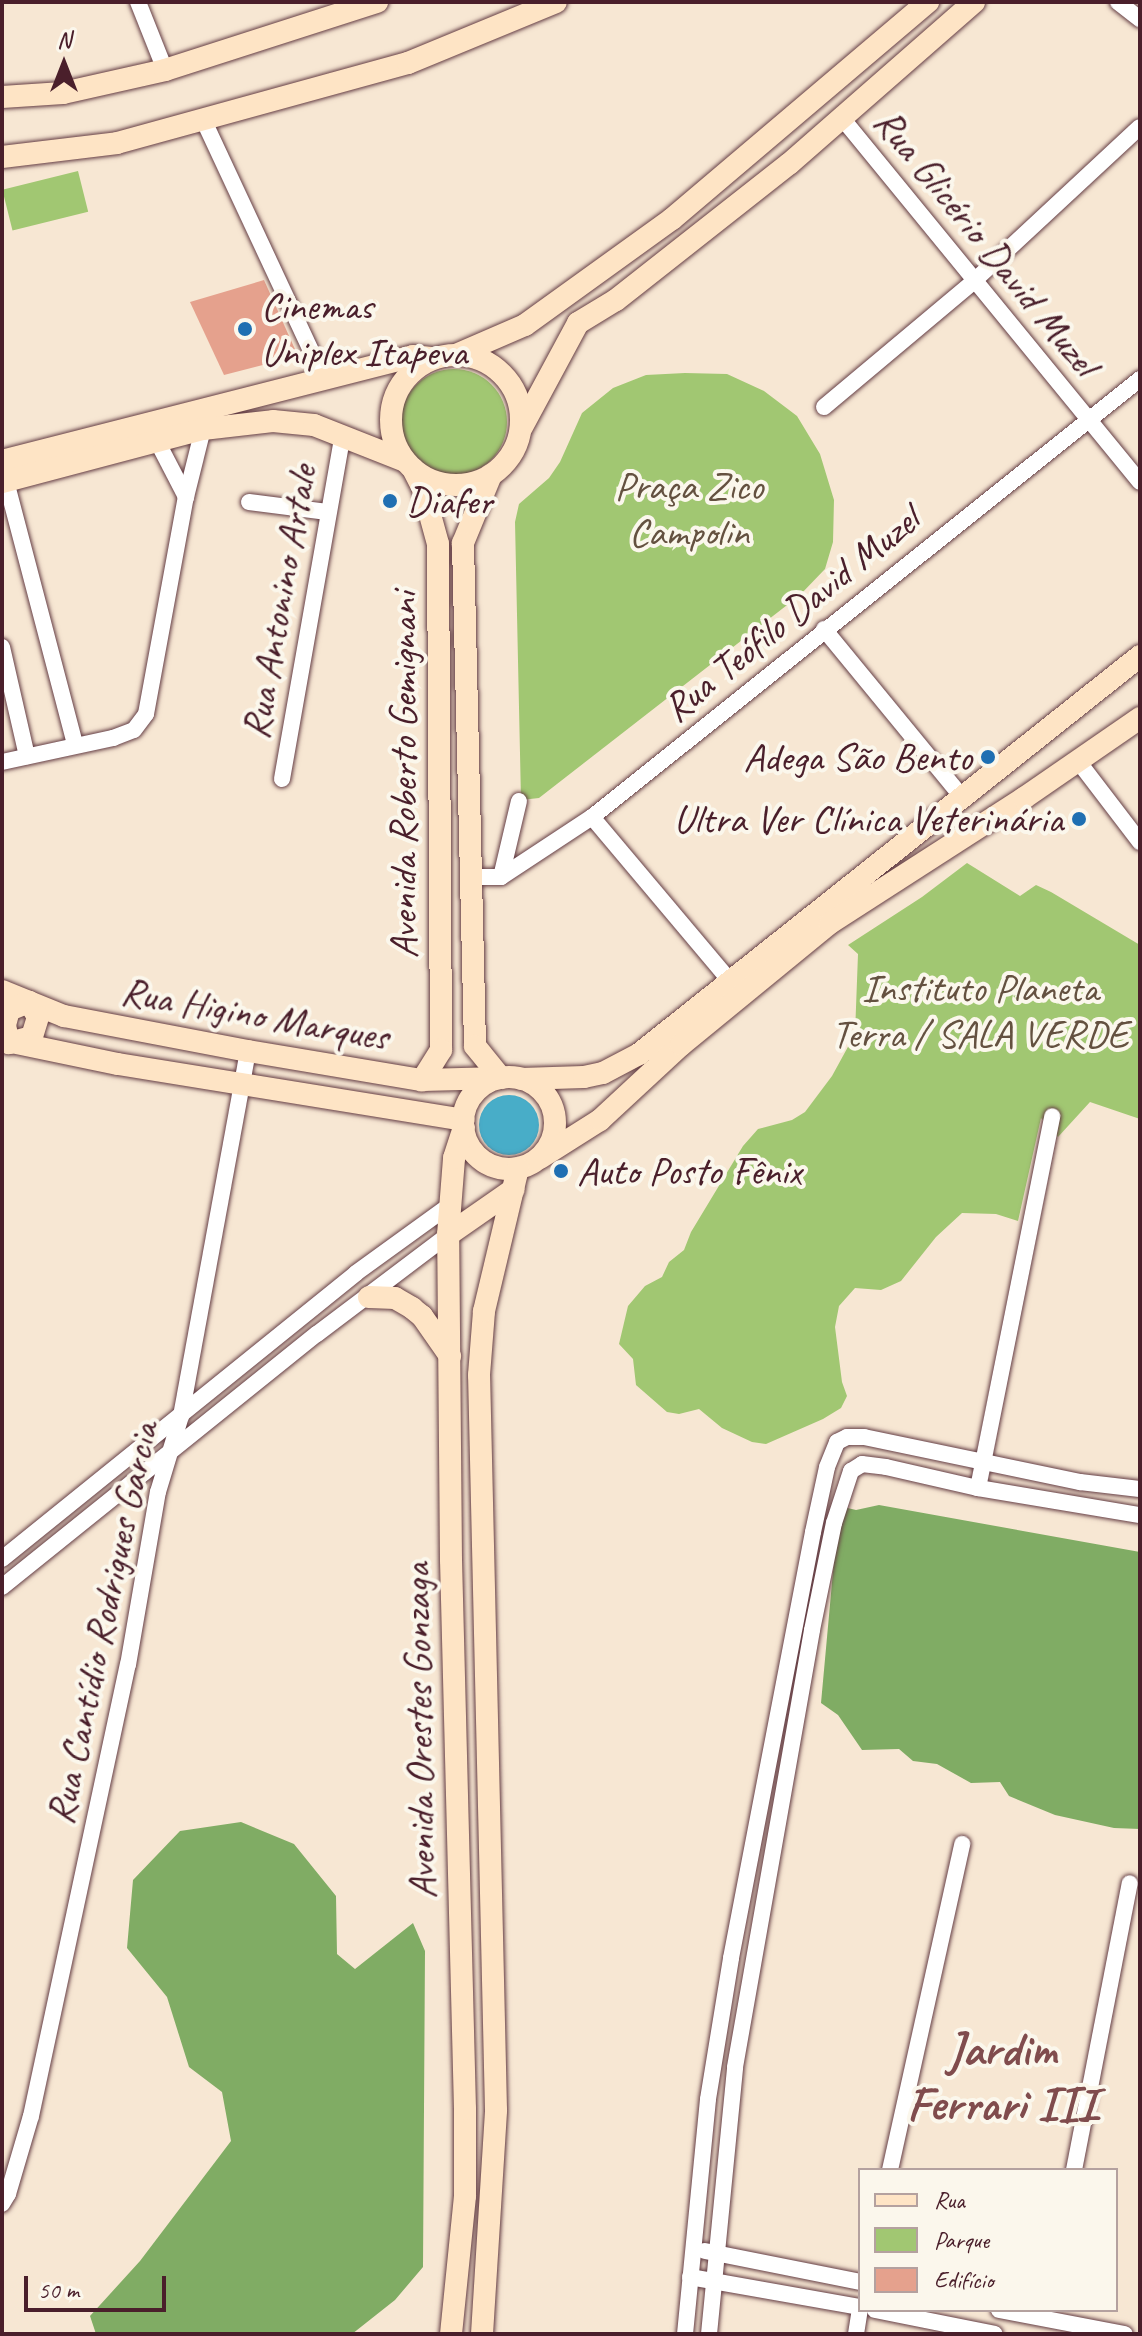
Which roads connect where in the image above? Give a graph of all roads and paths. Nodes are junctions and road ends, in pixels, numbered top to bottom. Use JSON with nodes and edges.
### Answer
{"nodes":[{"id":1,"x":138,"y":2,"type":"edge"},
{"id":2,"x":377,"y":2,"type":"edge"},
{"id":3,"x":556,"y":2,"type":"edge"},
{"id":4,"x":928,"y":2,"type":"edge"},
{"id":5,"x":974,"y":2,"type":"edge"},
{"id":6,"x":1118,"y":2,"type":"edge"},
{"id":7,"x":1140,"y":19,"type":"edge"},
{"id":8,"x":165,"y":70,"type":"junction"},
{"id":9,"x":2,"y":97,"type":"edge"},
{"id":10,"x":842,"y":118,"type":"junction"},
{"id":11,"x":203,"y":119,"type":"junction"},
{"id":12,"x":1140,"y":127,"type":"edge"},
{"id":13,"x":2,"y":157,"type":"edge"},
{"id":14,"x":974,"y":281,"type":"junction"},
{"id":15,"x":458,"y":354,"type":"junction"},
{"id":16,"x":433,"y":358,"type":"junction"},
{"id":17,"x":324,"y":379,"type":"junction"},
{"id":18,"x":1140,"y":379,"type":"edge"},
{"id":19,"x":824,"y":407,"type":"dead end"},
{"id":20,"x":1088,"y":423,"type":"junction"},
{"id":21,"x":522,"y":427,"type":"junction"},
{"id":22,"x":203,"y":429,"type":"junction"},
{"id":23,"x":342,"y":437,"type":"junction"},
{"id":24,"x":157,"y":441,"type":"junction"},
{"id":25,"x":409,"y":465,"type":"junction"},
{"id":26,"x":3,"y":475,"type":"edge"},
{"id":27,"x":491,"y":475,"type":"junction"},
{"id":28,"x":1140,"y":482,"type":"edge"},
{"id":29,"x":186,"y":497,"type":"junction"},
{"id":30,"x":249,"y":502,"type":"dead end"},
{"id":31,"x":327,"y":512,"type":"junction"},
{"id":32,"x":824,"y":629,"type":"junction"},
{"id":33,"x":2,"y":647,"type":"edge"},
{"id":34,"x":1140,"y":656,"type":"edge"},
{"id":35,"x":1140,"y":718,"type":"edge"},
{"id":36,"x":75,"y":744,"type":"junction"},
{"id":37,"x":27,"y":756,"type":"junction"},
{"id":38,"x":1078,"y":761,"type":"junction"},
{"id":39,"x":2,"y":762,"type":"edge"},
{"id":40,"x":282,"y":779,"type":"dead end"},
{"id":41,"x":962,"y":797,"type":"junction"},
{"id":42,"x":519,"y":801,"type":"dead end"},
{"id":43,"x":592,"y":817,"type":"junction"},
{"id":44,"x":1140,"y":842,"type":"edge"},
{"id":45,"x":472,"y":877,"type":"junction"},
{"id":46,"x":501,"y":877,"type":"junction"},
{"id":47,"x":730,"y":981,"type":"junction"},
{"id":48,"x":2,"y":991,"type":"edge"},
{"id":49,"x":29,"y":1002,"type":"junction"},
{"id":50,"x":4,"y":1044,"type":"edge"},
{"id":51,"x":248,"y":1051,"type":"junction"},
{"id":52,"x":511,"y":1079,"type":"junction"},
{"id":53,"x":422,"y":1080,"type":"junction"},
{"id":54,"x":241,"y":1085,"type":"junction"},
{"id":55,"x":1052,"y":1116,"type":"dead end"},
{"id":56,"x":464,"y":1124,"type":"junction"},
{"id":57,"x":540,"y":1158,"type":"junction"},
{"id":58,"x":516,"y":1179,"type":"junction"},
{"id":59,"x":450,"y":1205,"type":"junction"},
{"id":60,"x":448,"y":1235,"type":"junction"},
{"id":61,"x":369,"y":1297,"type":"junction"},
{"id":62,"x":450,"y":1356,"type":"junction"},
{"id":63,"x":181,"y":1416,"type":"junction"},
{"id":64,"x":170,"y":1456,"type":"junction"},
{"id":65,"x":984,"y":1462,"type":"junction"},
{"id":66,"x":978,"y":1488,"type":"junction"},
{"id":67,"x":1140,"y":1489,"type":"edge"},
{"id":68,"x":1140,"y":1515,"type":"edge"},
{"id":69,"x":2,"y":1559,"type":"edge"},
{"id":70,"x":2,"y":1587,"type":"edge"},
{"id":71,"x":962,"y":1844,"type":"dead end"},
{"id":72,"x":1130,"y":1883,"type":"dead end"},
{"id":73,"x":890,"y":2168,"type":"edge"},
{"id":74,"x":1074,"y":2168,"type":"edge"},
{"id":75,"x":2,"y":2204,"type":"edge"},
{"id":76,"x":693,"y":2249,"type":"junction"},
{"id":77,"x":714,"y":2252,"type":"junction"},
{"id":78,"x":690,"y":2277,"type":"junction"},
{"id":79,"x":714,"y":2282,"type":"junction"},
{"id":80,"x":858,"y":2282,"type":"edge"},
{"id":81,"x":858,"y":2308,"type":"edge"},
{"id":82,"x":859,"y":2312,"type":"edge"},
{"id":83,"x":885,"y":2312,"type":"edge"},
{"id":84,"x":1007,"y":2312,"type":"edge"},
{"id":85,"x":1044,"y":2321,"type":"edge"},
{"id":86,"x":451,"y":2334,"type":"edge"},
{"id":87,"x":482,"y":2334,"type":"edge"},
{"id":88,"x":685,"y":2334,"type":"edge"},
{"id":89,"x":709,"y":2334,"type":"edge"},
{"id":90,"x":856,"y":2334,"type":"edge"},
{"id":91,"x":995,"y":2334,"type":"edge"},
{"id":92,"x":1125,"y":2334,"type":"edge"}],
"edges":[{"from":1,"to":8,"type":"street"},
{"from":2,"to":8,"type":"main road"},
{"from":3,"to":11,"type":"main road"},
{"from":4,"to":15,"type":"main road"},
{"from":5,"to":10,"type":"main road"},
{"from":6,"to":7,"type":"street"},
{"from":8,"to":9,"type":"main road"},
{"from":10,"to":14,"type":"street","name":"Rua Glicério David Muzel"},
{"from":10,"to":21,"type":"main road"},
{"from":11,"to":13,"type":"main road"},
{"from":11,"to":17,"type":"street"},
{"from":12,"to":14,"type":"street"},
{"from":14,"to":19,"type":"street"},
{"from":14,"to":20,"type":"street","name":"Rua Glicério David Muzel"},
{"from":15,"to":16,"type":"main road"},
{"from":15,"to":21,"type":"main road"},
{"from":16,"to":17,"type":"main road"},
{"from":16,"to":25,"type":"main road"},
{"from":17,"to":26,"type":"main road"},
{"from":18,"to":20,"type":"street","name":"Rua Teófilo David Muzel"},
{"from":20,"to":28,"type":"street","name":"Rua Glicério David Muzel"},
{"from":20,"to":32,"type":"street","name":"Rua Teófilo David Muzel"},
{"from":21,"to":27,"type":"main road"},
{"from":22,"to":23,"type":"main road"},
{"from":22,"to":24,"type":"main road"},
{"from":22,"to":29,"type":"street"},
{"from":23,"to":25,"type":"main road"},
{"from":23,"to":31,"type":"street","name":"Rua Antonino Artale"},
{"from":24,"to":26,"type":"main road"},
{"from":24,"to":29,"type":"street"},
{"from":25,"to":27,"type":"main road"},
{"from":25,"to":53,"type":"main road","name":"Avenida Roberto Gemignani"},
{"from":26,"to":36,"type":"street"},
{"from":27,"to":45,"type":"main road","name":"Avenida Roberto Gemignani"},
{"from":29,"to":36,"type":"street"},
{"from":30,"to":31,"type":"street"},
{"from":31,"to":40,"type":"street","name":"Rua Antonino Artale"},
{"from":32,"to":41,"type":"street"},
{"from":32,"to":43,"type":"street","name":"Rua Teófilo David Muzel"},
{"from":33,"to":37,"type":"street"},
{"from":34,"to":41,"type":"main road","name":"Rua Higino Marques"},
{"from":35,"to":38,"type":"main road"},
{"from":36,"to":37,"type":"street"},
{"from":37,"to":39,"type":"street"},
{"from":38,"to":44,"type":"street"},
{"from":38,"to":57,"type":"main road"},
{"from":41,"to":47,"type":"main road","name":"Rua Higino Marques"},
{"from":42,"to":46,"type":"street"},
{"from":43,"to":46,"type":"street","name":"Rua Teófilo David Muzel"},
{"from":43,"to":47,"type":"street"},
{"from":45,"to":46,"type":"street"},
{"from":45,"to":52,"type":"main road","name":"Avenida Roberto Gemignani"},
{"from":47,"to":52,"type":"main road","name":"Rua Higino Marques"},
{"from":48,"to":49,"type":"main road","name":"Rua Higino Marques"},
{"from":49,"to":50,"type":"main road"},
{"from":49,"to":51,"type":"main road","name":"Rua Higino Marques"},
{"from":50,"to":54,"type":"main road","name":"Rua Higino Marques"},
{"from":51,"to":53,"type":"main road","name":"Rua Higino Marques"},
{"from":51,"to":54,"type":"street","name":"Rua Cantídio Rodrigues Garcia"},
{"from":52,"to":53,"type":"main road","name":"Rua Higino Marques"},
{"from":52,"to":56,"type":"main road"},
{"from":52,"to":57,"type":"main road"},
{"from":54,"to":56,"type":"main road","name":"Rua Higino Marques"},
{"from":54,"to":63,"type":"street","name":"Rua Cantídio Rodrigues Garcia"},
{"from":55,"to":65,"type":"street"},
{"from":56,"to":58,"type":"main road"},
{"from":56,"to":59,"type":"main road","name":"Avenida Orestes Gonzaga"},
{"from":57,"to":58,"type":"main road"},
{"from":58,"to":60,"type":"main road"},
{"from":58,"to":87,"type":"main road","name":"Avenida Orestes Gonzaga"},
{"from":59,"to":60,"type":"main road","name":"Avenida Orestes Gonzaga"},
{"from":59,"to":63,"type":"street"},
{"from":60,"to":61,"type":"street"},
{"from":60,"to":62,"type":"main road","name":"Avenida Orestes Gonzaga"},
{"from":61,"to":62,"type":"main road"},
{"from":61,"to":64,"type":"street"},
{"from":62,"to":86,"type":"main road","name":"Avenida Orestes Gonzaga"},
{"from":63,"to":64,"type":"street","name":"Rua Cantídio Rodrigues Garcia"},
{"from":63,"to":69,"type":"street"},
{"from":64,"to":70,"type":"street"},
{"from":64,"to":75,"type":"street","name":"Rua Cantídio Rodrigues Garcia"},
{"from":65,"to":66,"type":"street"},
{"from":65,"to":67,"type":"street"},
{"from":65,"to":76,"type":"street"},
{"from":66,"to":68,"type":"street"},
{"from":66,"to":77,"type":"street"},
{"from":71,"to":73,"type":"street"},
{"from":72,"to":74,"type":"street"},
{"from":76,"to":77,"type":"street"},
{"from":76,"to":78,"type":"street"},
{"from":77,"to":79,"type":"street"},
{"from":77,"to":80,"type":"street"},
{"from":78,"to":79,"type":"street"},
{"from":78,"to":88,"type":"street"},
{"from":79,"to":81,"type":"street"},
{"from":79,"to":89,"type":"street"},
{"from":82,"to":90,"type":"street"},
{"from":83,"to":91,"type":"street"},
{"from":84,"to":85,"type":"street"},
{"from":85,"to":92,"type":"street"}]}
